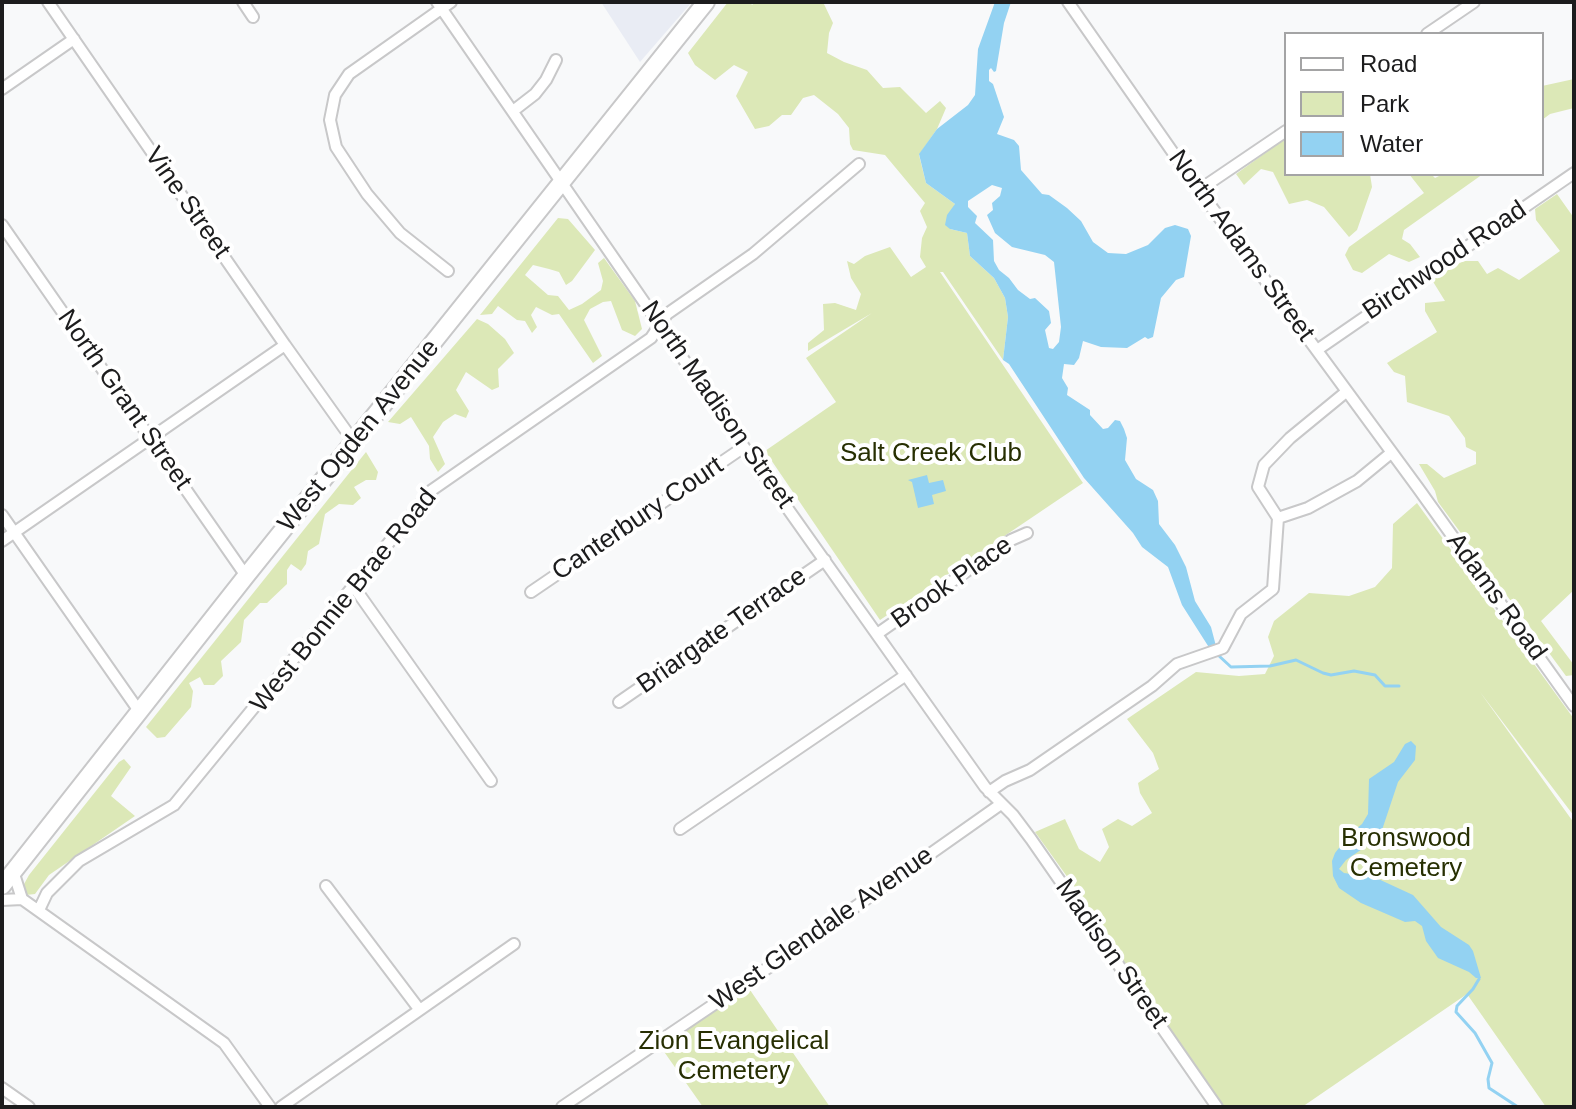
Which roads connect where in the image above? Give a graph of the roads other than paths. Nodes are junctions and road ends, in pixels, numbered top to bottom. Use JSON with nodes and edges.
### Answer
{"nodes":[{"id":1,"x":48,"y":2,"type":"edge"},
{"id":2,"x":243,"y":2,"type":"edge"},
{"id":3,"x":706,"y":2,"type":"edge"},
{"id":4,"x":1069,"y":2,"type":"edge"},
{"id":5,"x":1474,"y":2,"type":"edge"},
{"id":6,"x":443,"y":4,"type":"edge"},
{"id":7,"x":253,"y":17,"type":"dead end"},
{"id":8,"x":1430,"y":32,"type":"edge"},
{"id":9,"x":74,"y":39,"type":"junction"},
{"id":10,"x":556,"y":60,"type":"dead end"},
{"id":11,"x":2,"y":89,"type":"edge"},
{"id":12,"x":513,"y":111,"type":"junction"},
{"id":13,"x":1284,"y":132,"type":"edge"},
{"id":14,"x":859,"y":164,"type":"dead end"},
{"id":15,"x":1574,"y":173,"type":"edge"},
{"id":16,"x":561,"y":184,"type":"junction"},
{"id":17,"x":1199,"y":190,"type":"junction"},
{"id":18,"x":2,"y":225,"type":"edge"},
{"id":19,"x":448,"y":271,"type":"dead end"},
{"id":20,"x":660,"y":323,"type":"junction"},
{"id":21,"x":285,"y":345,"type":"junction"},
{"id":22,"x":1317,"y":350,"type":"junction"},
{"id":23,"x":1346,"y":392,"type":"junction"},
{"id":24,"x":150,"y":438,"type":"junction"},
{"id":25,"x":354,"y":442,"type":"junction"},
{"id":26,"x":744,"y":447,"type":"junction"},
{"id":27,"x":1391,"y":453,"type":"junction"},
{"id":28,"x":1418,"y":488,"type":"joint"},
{"id":29,"x":2,"y":515,"type":"edge"},
{"id":30,"x":1278,"y":518,"type":"junction"},
{"id":31,"x":14,"y":533,"type":"junction"},
{"id":32,"x":1027,"y":533,"type":"dead end"},
{"id":33,"x":2,"y":541,"type":"edge"},
{"id":34,"x":825,"y":560,"type":"junction"},
{"id":35,"x":246,"y":576,"type":"junction"},
{"id":36,"x":354,"y":587,"type":"junction"},
{"id":37,"x":531,"y":592,"type":"dead end"},
{"id":38,"x":877,"y":634,"type":"junction"},
{"id":39,"x":906,"y":675,"type":"junction"},
{"id":40,"x":619,"y":702,"type":"dead end"},
{"id":41,"x":1574,"y":705,"type":"edge"},
{"id":42,"x":139,"y":711,"type":"junction"},
{"id":43,"x":491,"y":781,"type":"dead end"},
{"id":44,"x":989,"y":792,"type":"junction"},
{"id":45,"x":1001,"y":804,"type":"junction"},
{"id":46,"x":680,"y":829,"type":"dead end"},
{"id":47,"x":13,"y":871,"type":"junction"},
{"id":48,"x":2,"y":886,"type":"edge"},
{"id":49,"x":326,"y":886,"type":"dead end"},
{"id":50,"x":22,"y":899,"type":"junction"},
{"id":51,"x":2,"y":900,"type":"edge"},
{"id":52,"x":39,"y":910,"type":"junction"},
{"id":53,"x":514,"y":944,"type":"dead end"},
{"id":54,"x":419,"y":1009,"type":"junction"},
{"id":55,"x":2,"y":1088,"type":"edge"},
{"id":56,"x":29,"y":1107,"type":"edge"},
{"id":57,"x":270,"y":1107,"type":"edge"},
{"id":58,"x":281,"y":1107,"type":"edge"},
{"id":59,"x":562,"y":1107,"type":"edge"},
{"id":60,"x":1217,"y":1107,"type":"edge"}],
"edges":[{"from":1,"to":9,"type":"street","name":"Vine Street"},
{"from":2,"to":7,"type":"street"},
{"from":3,"to":16,"type":"main road","name":"West Ogden Avenue"},
{"from":4,"to":17,"type":"street","name":"North Adams Street"},
{"from":5,"to":8,"type":"street"},
{"from":6,"to":12,"type":"street","name":"North Madison Street"},
{"from":6,"to":19,"type":"street"},
{"from":9,"to":11,"type":"street"},
{"from":9,"to":21,"type":"street","name":"Vine Street"},
{"from":10,"to":12,"type":"street"},
{"from":12,"to":16,"type":"street","name":"North Madison Street"},
{"from":13,"to":17,"type":"street"},
{"from":14,"to":20,"type":"street","name":"West Bonnie Brae Road"},
{"from":15,"to":22,"type":"street","name":"Birchwood Road"},
{"from":16,"to":20,"type":"street","name":"North Madison Street"},
{"from":16,"to":25,"type":"main road","name":"West Ogden Avenue"},
{"from":17,"to":22,"type":"street","name":"North Adams Street"},
{"from":18,"to":24,"type":"street","name":"North Grant Street"},
{"from":20,"to":26,"type":"street","name":"North Madison Street"},
{"from":20,"to":36,"type":"street","name":"West Bonnie Brae Road"},
{"from":21,"to":24,"type":"street"},
{"from":21,"to":25,"type":"street"},
{"from":22,"to":23,"type":"street","name":"North Adams Street"},
{"from":23,"to":27,"type":"street","name":"North Adams Street"},
{"from":23,"to":30,"type":"street"},
{"from":24,"to":31,"type":"street"},
{"from":24,"to":35,"type":"street","name":"North Grant Street"},
{"from":25,"to":35,"type":"main road","name":"West Ogden Avenue"},
{"from":26,"to":34,"type":"street","name":"North Madison Street"},
{"from":26,"to":37,"type":"street","name":"Canterbury Court"},
{"from":27,"to":28,"type":"street","name":"North Adams Street"},
{"from":27,"to":30,"type":"street"},
{"from":28,"to":41,"type":"street","name":"Adams Road"},
{"from":29,"to":31,"type":"street"},
{"from":30,"to":44,"type":"street"},
{"from":31,"to":33,"type":"street"},
{"from":31,"to":42,"type":"street"},
{"from":32,"to":38,"type":"street","name":"Brook Place"},
{"from":34,"to":38,"type":"street","name":"North Madison Street"},
{"from":34,"to":40,"type":"street","name":"Briargate Terrace"},
{"from":35,"to":42,"type":"main road","name":"West Ogden Avenue"},
{"from":36,"to":43,"type":"street"},
{"from":36,"to":52,"type":"street","name":"West Bonnie Brae Road"},
{"from":38,"to":39,"type":"street","name":"North Madison Street"},
{"from":39,"to":44,"type":"street","name":"North Madison Street"},
{"from":39,"to":46,"type":"street"},
{"from":42,"to":47,"type":"main road","name":"West Ogden Avenue"},
{"from":44,"to":45,"type":"street","name":"North Madison Street"},
{"from":45,"to":59,"type":"street","name":"West Glendale Avenue"},
{"from":45,"to":60,"type":"street","name":"Madison Street"},
{"from":47,"to":48,"type":"main road","name":"West Ogden Avenue"},
{"from":47,"to":50,"type":"street"},
{"from":49,"to":54,"type":"street"},
{"from":50,"to":51,"type":"street"},
{"from":50,"to":52,"type":"street"},
{"from":52,"to":57,"type":"street"},
{"from":53,"to":54,"type":"street"},
{"from":54,"to":58,"type":"street"},
{"from":55,"to":56,"type":"street"}]}
